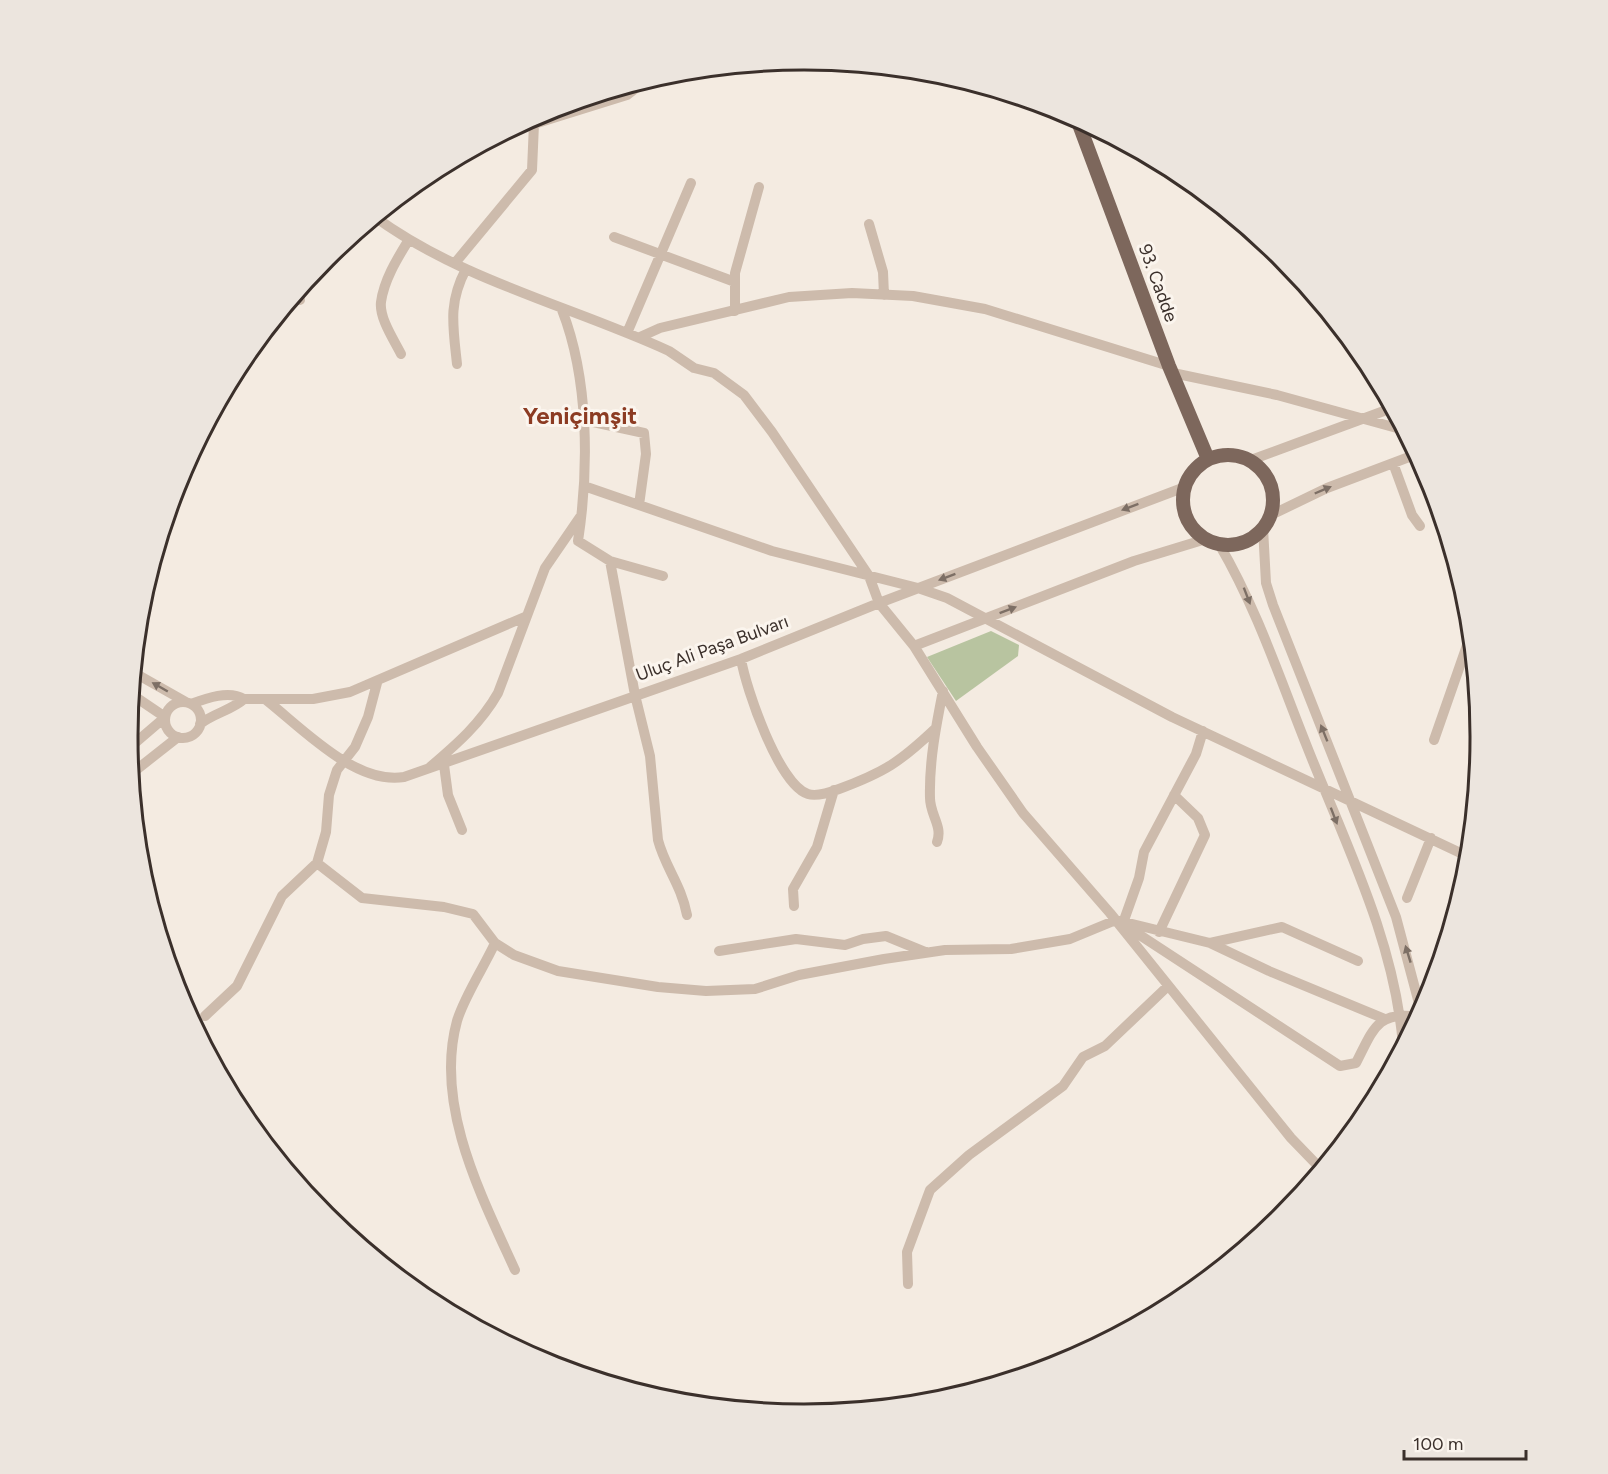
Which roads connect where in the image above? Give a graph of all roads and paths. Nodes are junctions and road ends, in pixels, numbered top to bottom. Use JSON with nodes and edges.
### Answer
{"nodes":[{"id":1,"x":530,"y":129,"type":"edge"},
{"id":2,"x":1082,"y":131,"type":"edge"},
{"id":3,"x":691,"y":183,"type":"dead end"},
{"id":4,"x":759,"y":187,"type":"dead end"},
{"id":5,"x":382,"y":222,"type":"edge"},
{"id":6,"x":869,"y":224,"type":"dead end"},
{"id":7,"x":614,"y":237,"type":"dead end"},
{"id":8,"x":408,"y":241,"type":"junction"},
{"id":9,"x":661,"y":255,"type":"junction"},
{"id":10,"x":455,"y":263,"type":"junction"},
{"id":11,"x":466,"y":268,"type":"junction"},
{"id":12,"x":735,"y":282,"type":"junction"},
{"id":13,"x":884,"y":295,"type":"junction"},
{"id":14,"x":562,"y":310,"type":"junction"},
{"id":15,"x":735,"y":311,"type":"junction"},
{"id":16,"x":627,"y":333,"type":"junction"},
{"id":17,"x":640,"y":338,"type":"junction"},
{"id":18,"x":401,"y":354,"type":"dead end"},
{"id":19,"x":457,"y":364,"type":"dead end"},
{"id":20,"x":1171,"y":369,"type":"junction"},
{"id":21,"x":1385,"y":411,"type":"edge"},
{"id":22,"x":1364,"y":419,"type":"junction"},
{"id":23,"x":584,"y":420,"type":"junction"},
{"id":24,"x":1394,"y":427,"type":"edge"},
{"id":25,"x":1409,"y":457,"type":"edge"},
{"id":26,"x":1208,"y":459,"type":"junction"},
{"id":27,"x":1251,"y":460,"type":"junction"},
{"id":28,"x":1392,"y":463,"type":"junction"},
{"id":29,"x":584,"y":486,"type":"junction"},
{"id":30,"x":1185,"y":487,"type":"junction"},
{"id":31,"x":639,"y":505,"type":"junction"},
{"id":32,"x":582,"y":515,"type":"junction"},
{"id":33,"x":1271,"y":515,"type":"junction"},
{"id":34,"x":1420,"y":526,"type":"dead end"},
{"id":35,"x":1263,"y":528,"type":"junction"},
{"id":36,"x":1212,"y":542,"type":"junction"},
{"id":37,"x":610,"y":561,"type":"junction"},
{"id":38,"x":663,"y":576,"type":"dead end"},
{"id":39,"x":869,"y":576,"type":"junction"},
{"id":40,"x":918,"y":588,"type":"junction"},
{"id":41,"x":879,"y":603,"type":"junction"},
{"id":42,"x":527,"y":616,"type":"junction"},
{"id":43,"x":986,"y":618,"type":"junction"},
{"id":44,"x":914,"y":646,"type":"junction"},
{"id":45,"x":1465,"y":651,"type":"edge"},
{"id":46,"x":741,"y":659,"type":"junction"},
{"id":47,"x":141,"y":676,"type":"edge"},
{"id":48,"x":377,"y":683,"type":"junction"},
{"id":49,"x":943,"y":691,"type":"junction"},
{"id":50,"x":635,"y":695,"type":"junction"},
{"id":51,"x":244,"y":699,"type":"junction"},
{"id":52,"x":265,"y":699,"type":"junction"},
{"id":53,"x":139,"y":700,"type":"edge"},
{"id":54,"x":189,"y":703,"type":"junction"},
{"id":55,"x":164,"y":718,"type":"junction"},
{"id":56,"x":200,"y":724,"type":"junction"},
{"id":57,"x":935,"y":729,"type":"junction"},
{"id":58,"x":1203,"y":731,"type":"junction"},
{"id":59,"x":178,"y":737,"type":"junction"},
{"id":60,"x":138,"y":740,"type":"edge"},
{"id":61,"x":1434,"y":740,"type":"dead end"},
{"id":62,"x":344,"y":761,"type":"junction"},
{"id":63,"x":444,"y":765,"type":"junction"},
{"id":64,"x":139,"y":768,"type":"edge"},
{"id":65,"x":425,"y":771,"type":"junction"},
{"id":66,"x":1324,"y":788,"type":"junction"},
{"id":67,"x":834,"y":790,"type":"junction"},
{"id":68,"x":1174,"y":795,"type":"junction"},
{"id":69,"x":1351,"y":801,"type":"junction"},
{"id":70,"x":462,"y":830,"type":"dead end"},
{"id":71,"x":1431,"y":838,"type":"junction"},
{"id":72,"x":937,"y":842,"type":"dead end"},
{"id":73,"x":1460,"y":853,"type":"edge"},
{"id":74,"x":317,"y":863,"type":"junction"},
{"id":75,"x":1407,"y":898,"type":"dead end"},
{"id":76,"x":794,"y":906,"type":"dead end"},
{"id":77,"x":687,"y":915,"type":"dead end"},
{"id":78,"x":1120,"y":922,"type":"junction"},
{"id":79,"x":1159,"y":932,"type":"junction"},
{"id":80,"x":495,"y":943,"type":"junction"},
{"id":81,"x":1210,"y":943,"type":"junction"},
{"id":82,"x":719,"y":951,"type":"dead end"},
{"id":83,"x":928,"y":953,"type":"junction"},
{"id":84,"x":1358,"y":961,"type":"dead end"},
{"id":85,"x":1168,"y":987,"type":"junction"},
{"id":86,"x":1417,"y":998,"type":"edge"},
{"id":87,"x":1399,"y":1014,"type":"junction"},
{"id":88,"x":205,"y":1016,"type":"dead end"},
{"id":89,"x":1409,"y":1016,"type":"edge"},
{"id":90,"x":1385,"y":1019,"type":"junction"},
{"id":91,"x":1401,"y":1033,"type":"edge"},
{"id":92,"x":1316,"y":1163,"type":"edge"},
{"id":93,"x":515,"y":1270,"type":"dead end"},
{"id":94,"x":908,"y":1284,"type":"dead end"}],
"edges":[{"from":1,"to":10,"type":"street"},
{"from":2,"to":20,"type":"main road","name":"93. Cadde"},
{"from":3,"to":9,"type":"street"},
{"from":4,"to":12,"type":"street"},
{"from":5,"to":8,"type":"street"},
{"from":6,"to":13,"type":"street"},
{"from":7,"to":9,"type":"street"},
{"from":8,"to":10,"type":"street"},
{"from":8,"to":18,"type":"street"},
{"from":9,"to":12,"type":"street"},
{"from":9,"to":16,"type":"street"},
{"from":10,"to":11,"type":"street"},
{"from":11,"to":14,"type":"street"},
{"from":11,"to":19,"type":"street"},
{"from":12,"to":15,"type":"street"},
{"from":13,"to":15,"type":"street"},
{"from":13,"to":20,"type":"street"},
{"from":14,"to":16,"type":"street"},
{"from":14,"to":23,"type":"street"},
{"from":15,"to":17,"type":"street"},
{"from":16,"to":17,"type":"street"},
{"from":17,"to":39,"type":"street"},
{"from":20,"to":22,"type":"street"},
{"from":20,"to":26,"type":"main road","name":"93. Cadde"},
{"from":21,"to":22,"type":"street"},
{"from":22,"to":24,"type":"street"},
{"from":22,"to":27,"type":"street"},
{"from":23,"to":29,"type":"street"},
{"from":23,"to":31,"type":"street"},
{"from":25,"to":28,"type":"street"},
{"from":26,"to":27,"type":"main road"},
{"from":26,"to":30,"type":"main road"},
{"from":27,"to":33,"type":"main road"},
{"from":33,"to":28,"type":"street","one_way":true},
{"from":28,"to":34,"type":"street"},
{"from":29,"to":31,"type":"street"},
{"from":29,"to":32,"type":"street"},
{"from":30,"to":36,"type":"main road"},
{"from":30,"to":40,"type":"street","name":"Uluç Ali Paşa Bulvarı","one_way":true},
{"from":31,"to":39,"type":"street"},
{"from":32,"to":37,"type":"street"},
{"from":32,"to":42,"type":"street"},
{"from":33,"to":35,"type":"main road"},
{"from":35,"to":36,"type":"main road"},
{"from":69,"to":35,"type":"street","one_way":true},
{"from":43,"to":36,"type":"street","one_way":true},
{"from":36,"to":66,"type":"street","one_way":true},
{"from":37,"to":38,"type":"street"},
{"from":37,"to":50,"type":"street"},
{"from":39,"to":40,"type":"street"},
{"from":39,"to":41,"type":"street"},
{"from":40,"to":41,"type":"street","name":"Uluç Ali Paşa Bulvarı"},
{"from":40,"to":43,"type":"street"},
{"from":41,"to":44,"type":"street"},
{"from":41,"to":46,"type":"street","name":"Uluç Ali Paşa Bulvarı"},
{"from":42,"to":48,"type":"street"},
{"from":42,"to":65,"type":"street"},
{"from":43,"to":44,"type":"street"},
{"from":43,"to":58,"type":"street"},
{"from":44,"to":49,"type":"street"},
{"from":45,"to":61,"type":"street"},
{"from":46,"to":50,"type":"street","name":"Uluç Ali Paşa Bulvarı"},
{"from":46,"to":67,"type":"street"},
{"from":54,"to":47,"type":"street","one_way":true},
{"from":48,"to":52,"type":"street"},
{"from":48,"to":62,"type":"street"},
{"from":49,"to":57,"type":"street"},
{"from":49,"to":78,"type":"street"},
{"from":50,"to":63,"type":"street","name":"Uluç Ali Paşa Bulvarı"},
{"from":50,"to":77,"type":"street"},
{"from":51,"to":52,"type":"street"},
{"from":51,"to":54,"type":"street"},
{"from":51,"to":56,"type":"street"},
{"from":52,"to":62,"type":"street","name":"Uluç Ali Paşa Bulvarı"},
{"from":53,"to":55,"type":"street"},
{"from":54,"to":55,"type":"street"},
{"from":54,"to":56,"type":"street"},
{"from":55,"to":59,"type":"street"},
{"from":55,"to":60,"type":"street"},
{"from":56,"to":59,"type":"street"},
{"from":57,"to":67,"type":"street"},
{"from":57,"to":72,"type":"street"},
{"from":58,"to":66,"type":"street"},
{"from":58,"to":68,"type":"street"},
{"from":59,"to":64,"type":"street"},
{"from":62,"to":65,"type":"street","name":"Uluç Ali Paşa Bulvarı"},
{"from":62,"to":74,"type":"street"},
{"from":63,"to":65,"type":"street","name":"Uluç Ali Paşa Bulvarı"},
{"from":63,"to":70,"type":"street"},
{"from":66,"to":69,"type":"street"},
{"from":66,"to":87,"type":"street","one_way":true},
{"from":67,"to":76,"type":"street"},
{"from":68,"to":78,"type":"street"},
{"from":68,"to":79,"type":"street"},
{"from":69,"to":71,"type":"street"},
{"from":86,"to":69,"type":"street","one_way":true},
{"from":71,"to":73,"type":"street"},
{"from":71,"to":75,"type":"street"},
{"from":74,"to":80,"type":"street"},
{"from":74,"to":88,"type":"street"},
{"from":78,"to":79,"type":"street"},
{"from":78,"to":83,"type":"street"},
{"from":78,"to":85,"type":"street"},
{"from":78,"to":90,"type":"street"},
{"from":79,"to":81,"type":"street"},
{"from":80,"to":83,"type":"street"},
{"from":80,"to":93,"type":"street"},
{"from":81,"to":84,"type":"street"},
{"from":81,"to":90,"type":"street"},
{"from":82,"to":83,"type":"street"},
{"from":85,"to":92,"type":"street"},
{"from":85,"to":94,"type":"street"},
{"from":87,"to":89,"type":"street"},
{"from":87,"to":90,"type":"street"},
{"from":87,"to":91,"type":"street"}]}
